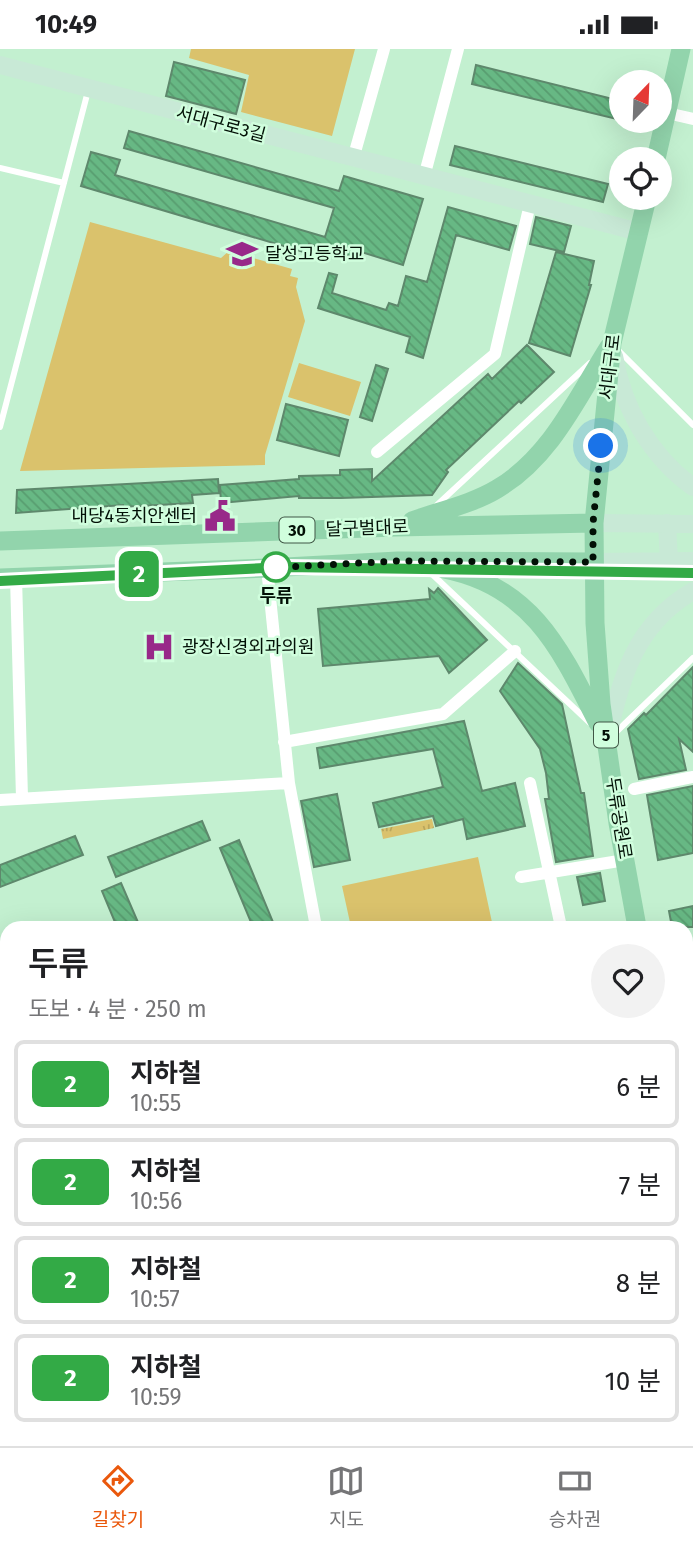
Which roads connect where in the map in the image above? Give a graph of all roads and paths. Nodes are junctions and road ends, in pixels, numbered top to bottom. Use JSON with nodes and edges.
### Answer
{"nodes":[{"id":1,"x":383,"y":49,"type":"edge"},
{"id":2,"x":458,"y":49,"type":"edge"},
{"id":3,"x":681,"y":49,"type":"edge"},
{"id":4,"x":0,"y":65,"type":"edge"},
{"id":5,"x":89,"y":89,"type":"junction"},
{"id":6,"x":672,"y":90,"type":"edge"},
{"id":7,"x":672,"y":114,"type":"edge"},
{"id":8,"x":693,"y":119,"type":"edge"},
{"id":9,"x":354,"y":159,"type":"junction"},
{"id":10,"x":0,"y":168,"type":"edge"},
{"id":11,"x":424,"y":177,"type":"junction"},
{"id":12,"x":64,"y":183,"type":"junction"},
{"id":13,"x":530,"y":204,"type":"junction"},
{"id":14,"x":644,"y":210,"type":"edge"},
{"id":15,"x":639,"y":232,"type":"junction"},
{"id":16,"x":611,"y":343,"type":"junction"},
{"id":17,"x":693,"y":425,"type":"edge"},
{"id":18,"x":0,"y":427,"type":"edge"},
{"id":19,"x":376,"y":452,"type":"dead end"},
{"id":20,"x":693,"y":488,"type":"edge"},
{"id":21,"x":425,"y":516,"type":"junction"},
{"id":22,"x":667,"y":523,"type":"junction"},
{"id":23,"x":693,"y":524,"type":"edge"},
{"id":24,"x":395,"y":527,"type":"junction"},
{"id":25,"x":594,"y":531,"type":"junction"},
{"id":26,"x":0,"y":541,"type":"edge"},
{"id":27,"x":398,"y":561,"type":"junction"},
{"id":28,"x":693,"y":561,"type":"edge"},
{"id":29,"x":593,"y":562,"type":"junction"},
{"id":30,"x":669,"y":562,"type":"junction"},
{"id":31,"x":267,"y":568,"type":"junction"},
{"id":32,"x":8,"y":577,"type":"edge"},
{"id":33,"x":693,"y":591,"type":"edge"},
{"id":34,"x":515,"y":651,"type":"junction"},
{"id":35,"x":693,"y":658,"type":"edge"},
{"id":36,"x":607,"y":740,"type":"junction"},
{"id":37,"x":284,"y":742,"type":"junction"},
{"id":38,"x":693,"y":777,"type":"edge"},
{"id":39,"x":289,"y":783,"type":"junction"},
{"id":40,"x":530,"y":783,"type":"dead end"},
{"id":41,"x":634,"y":789,"type":"dead end"},
{"id":42,"x":22,"y":798,"type":"junction"},
{"id":43,"x":0,"y":800,"type":"edge"},
{"id":44,"x":625,"y":860,"type":"junction"},
{"id":45,"x":550,"y":873,"type":"junction"},
{"id":46,"x":521,"y":877,"type":"dead end"},
{"id":47,"x":315,"y":921,"type":"edge"},
{"id":48,"x":560,"y":921,"type":"edge"},
{"id":49,"x":636,"y":921,"type":"edge"}],
"edges":[{"from":1,"to":9,"type":"street"},
{"from":2,"to":11,"type":"street"},
{"from":3,"to":6,"type":"main road"},
{"from":4,"to":5,"type":"street","name":"서대구로3길"},
{"from":5,"to":9,"type":"street","name":"서대구로3길"},
{"from":5,"to":12,"type":"lane"},
{"from":7,"to":8,"type":"street"},
{"from":9,"to":11,"type":"street","name":"서대구로3길"},
{"from":10,"to":12,"type":"lane"},
{"from":11,"to":13,"type":"street","name":"서대구로3길"},
{"from":12,"to":18,"type":"lane"},
{"from":13,"to":15,"type":"street","name":"서대구로3길"},
{"from":13,"to":19,"type":"street"},
{"from":14,"to":15,"type":"main road","name":"서대구로","number":"5"},
{"from":15,"to":16,"type":"main road","name":"서대구로","number":"5"},
{"from":16,"to":17,"type":"lane"},
{"from":16,"to":20,"type":"street"},
{"from":16,"to":21,"type":"lane"},
{"from":16,"to":21,"type":"main road"},
{"from":16,"to":25,"type":"main road","name":"서대구로","number":"5"},
{"from":21,"to":24,"type":"main road"},
{"from":22,"to":23,"type":"street","name":"달구벌대로"},
{"from":22,"to":25,"type":"street","name":"달구벌대로"},
{"from":22,"to":30,"type":"street"},
{"from":24,"to":25,"type":"main road","name":"달구벌대로","number":"30"},
{"from":24,"to":26,"type":"main road","name":"달구벌대로","number":"30"},
{"from":25,"to":29,"type":"main road","name":"두류공원로","number":"5"},
{"from":27,"to":29,"type":"main road","name":"달구벌대로","number":"30"},
{"from":27,"to":31,"type":"main road","name":"달구벌대로","number":"30"},
{"from":27,"to":34,"type":"lane"},
{"from":27,"to":36,"type":"main road"},
{"from":28,"to":30,"type":"street","name":"달구벌대로"},
{"from":29,"to":30,"type":"street","name":"달구벌대로"},
{"from":29,"to":36,"type":"main road","name":"두류공원로","number":"5"},
{"from":31,"to":32,"type":"main road","name":"달구벌대로","number":"30"},
{"from":31,"to":37,"type":"street"},
{"from":32,"to":42,"type":"street","name":"달구벌대로"},
{"from":33,"to":36,"type":"street"},
{"from":34,"to":36,"type":"lane"},
{"from":34,"to":37,"type":"street"},
{"from":35,"to":36,"type":"lane"},
{"from":36,"to":44,"type":"main road","name":"두류공원로","number":"5"},
{"from":37,"to":39,"type":"street"},
{"from":38,"to":41,"type":"street"},
{"from":39,"to":42,"type":"street"},
{"from":39,"to":47,"type":"street"},
{"from":40,"to":45,"type":"street"},
{"from":42,"to":43,"type":"street"},
{"from":44,"to":45,"type":"street"},
{"from":44,"to":49,"type":"main road","name":"두류공원로","number":"5"},
{"from":45,"to":46,"type":"street"},
{"from":45,"to":48,"type":"street"}]}
